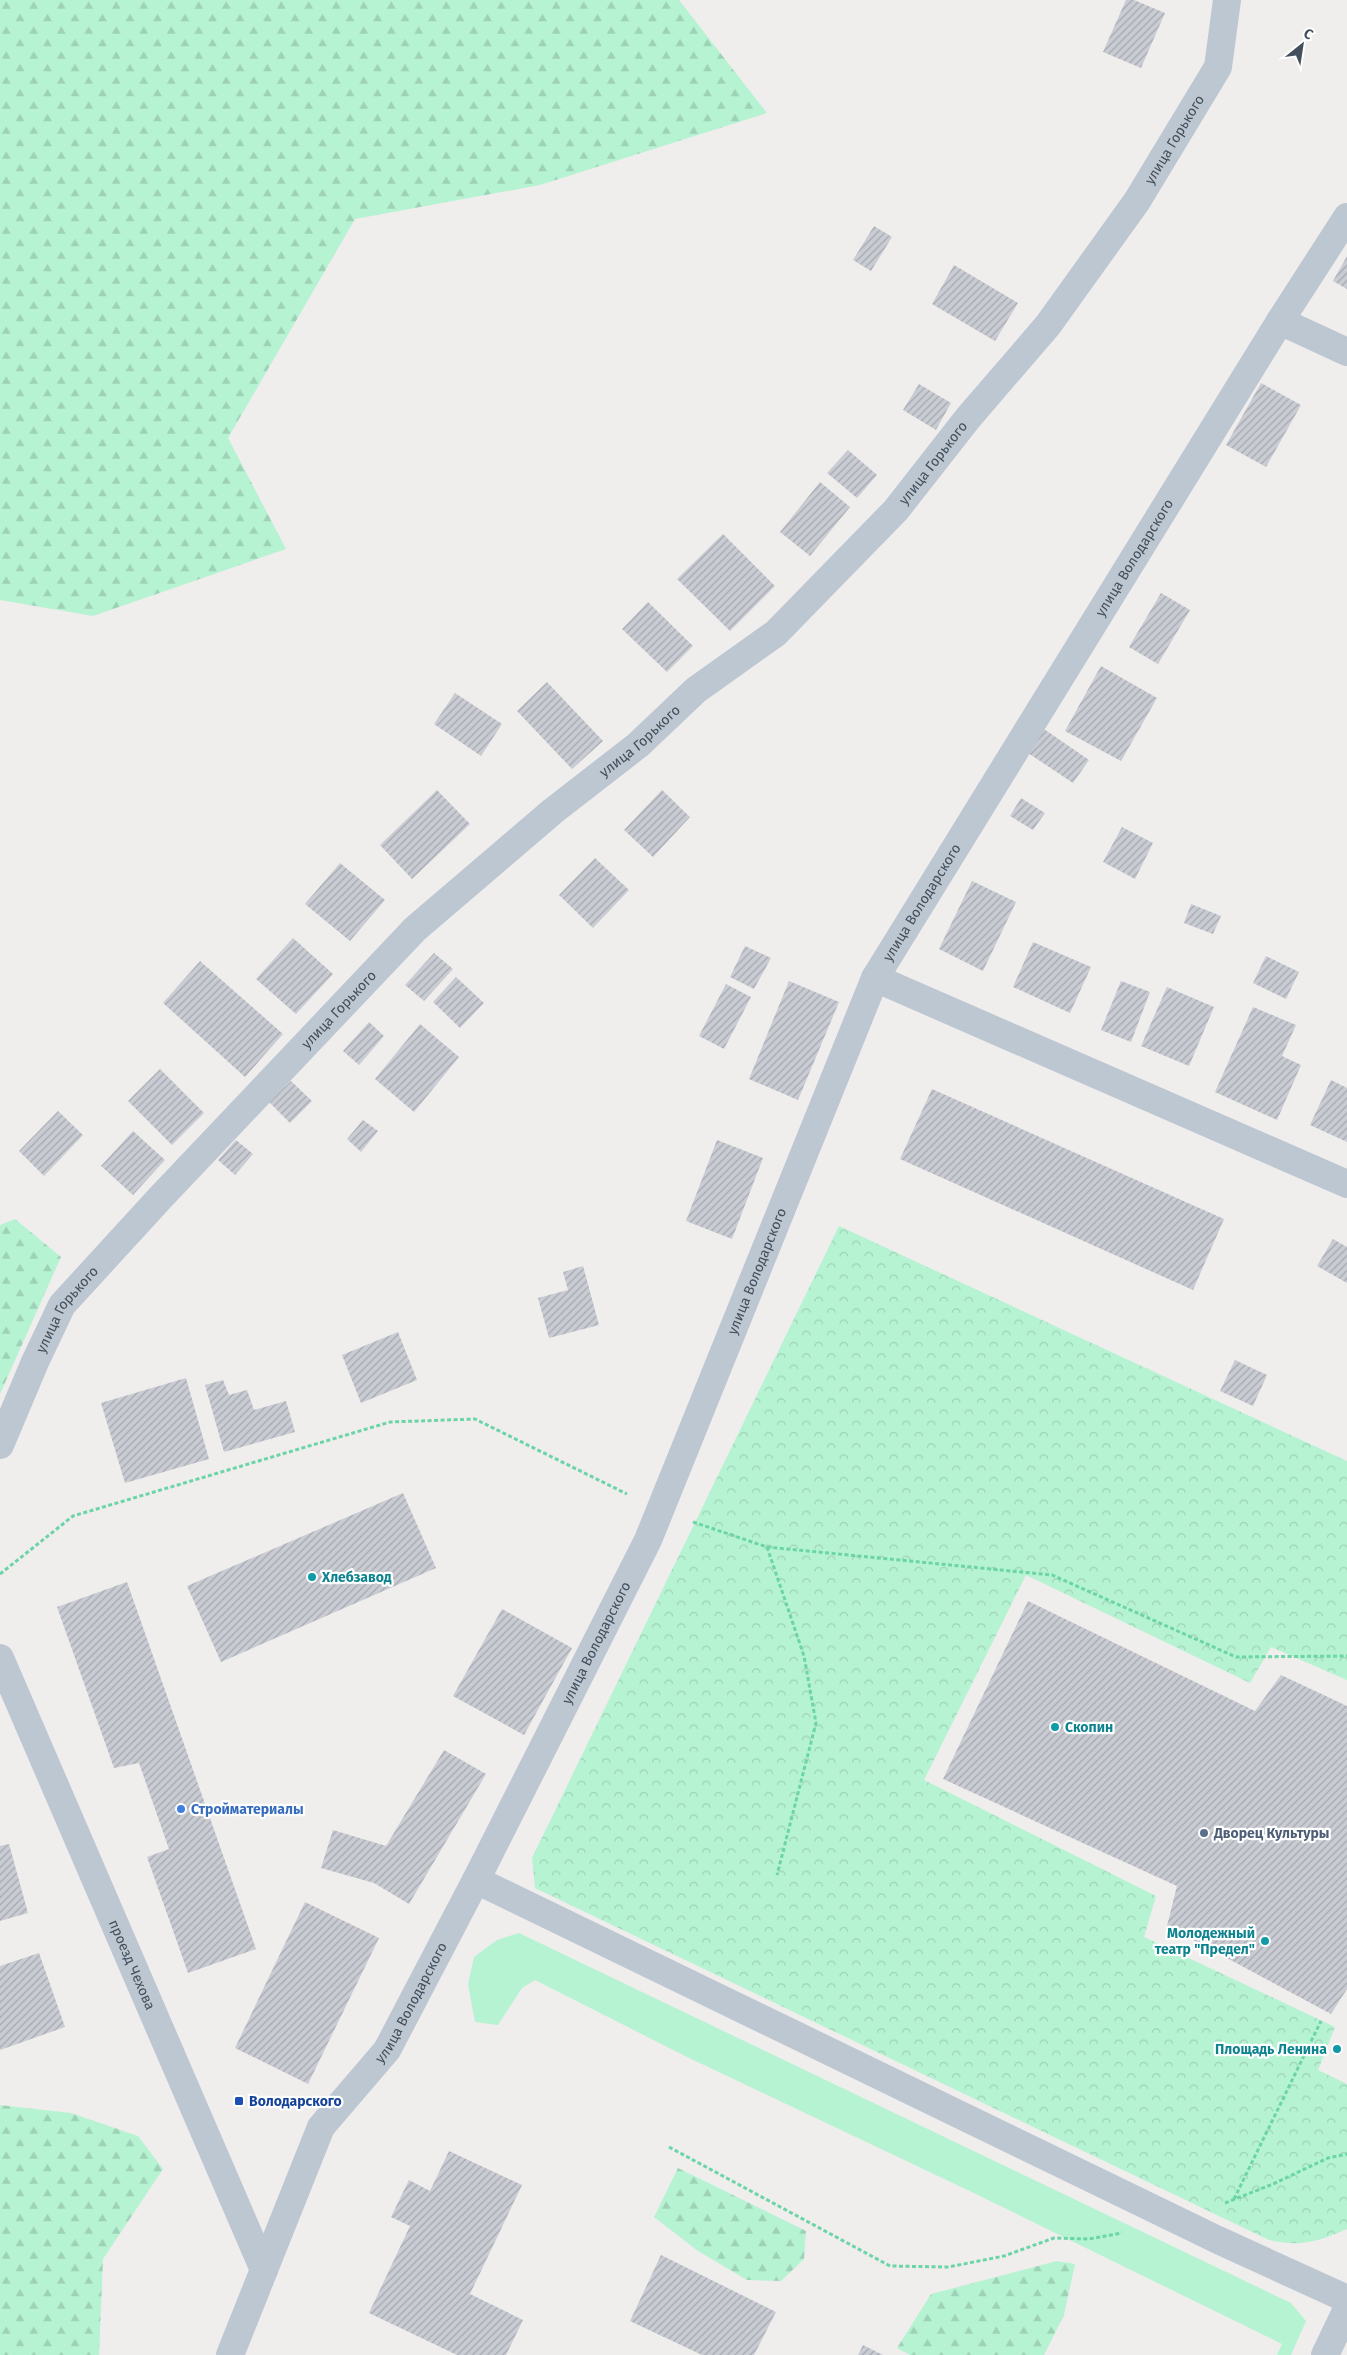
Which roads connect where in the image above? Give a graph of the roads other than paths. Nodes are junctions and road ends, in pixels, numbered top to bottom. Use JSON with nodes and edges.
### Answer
{"nodes":[{"id":1,"x":1227,"y":0,"type":"edge"},
{"id":2,"x":1347,"y":218,"type":"edge"},
{"id":3,"x":1280,"y":322,"type":"junction"},
{"id":4,"x":1347,"y":352,"type":"edge"},
{"id":5,"x":876,"y":978,"type":"junction"},
{"id":6,"x":1347,"y":1184,"type":"edge"},
{"id":7,"x":0,"y":1445,"type":"edge"},
{"id":8,"x":0,"y":1658,"type":"edge"},
{"id":9,"x":476,"y":1880,"type":"junction"},
{"id":10,"x":264,"y":2270,"type":"junction"},
{"id":11,"x":1347,"y":2299,"type":"edge"},
{"id":12,"x":1347,"y":2309,"type":"edge"},
{"id":13,"x":230,"y":2355,"type":"edge"},
{"id":14,"x":1325,"y":2355,"type":"edge"}],
"edges":[{"from":1,"to":7,"type":"street","name":"улица Горького"},
{"from":2,"to":3,"type":"street","name":"улица Володарского"},
{"from":3,"to":4,"type":"street"},
{"from":3,"to":5,"type":"street","name":"улица Володарского"},
{"from":5,"to":6,"type":"street"},
{"from":5,"to":9,"type":"street","name":"улица Володарского"},
{"from":8,"to":10,"type":"street","name":"проезд Чехова"},
{"from":9,"to":10,"type":"street","name":"улица Володарского"},
{"from":9,"to":11,"type":"street"},
{"from":10,"to":13,"type":"street","name":"улица Володарского"},
{"from":12,"to":14,"type":"street"}]}
